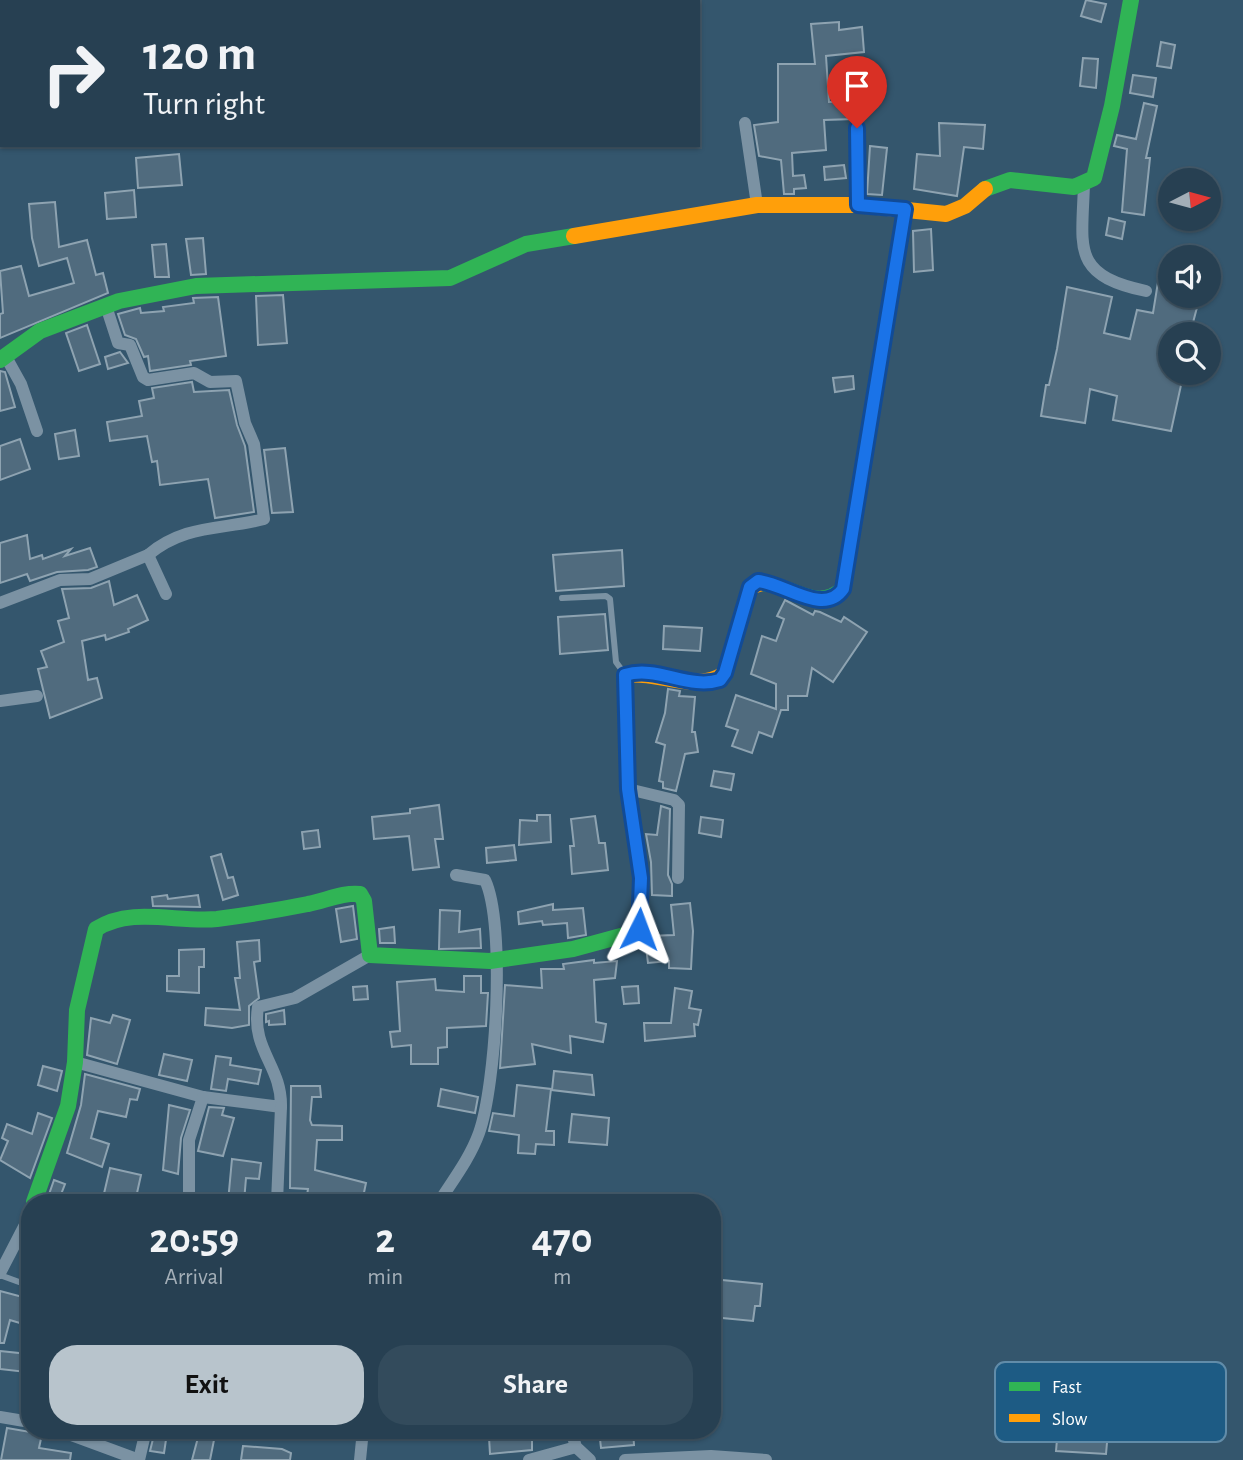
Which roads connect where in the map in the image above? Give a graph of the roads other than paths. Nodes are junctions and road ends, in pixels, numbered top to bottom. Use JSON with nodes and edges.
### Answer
{"nodes":[{"id":1,"x":1131,"y":0,"type":"edge"},
{"id":2,"x":745,"y":123,"type":"dead end"},
{"id":3,"x":857,"y":128,"type":"dead end"},
{"id":4,"x":1084,"y":184,"type":"junction"},
{"id":5,"x":757,"y":205,"type":"junction"},
{"id":6,"x":858,"y":205,"type":"junction"},
{"id":7,"x":905,"y":209,"type":"junction"},
{"id":8,"x":1146,"y":291,"type":"dead end"},
{"id":9,"x":106,"y":306,"type":"junction"},
{"id":10,"x":3,"y":359,"type":"edge"},
{"id":11,"x":37,"y":431,"type":"dead end"},
{"id":12,"x":148,"y":555,"type":"junction"},
{"id":13,"x":166,"y":594,"type":"dead end"},
{"id":14,"x":562,"y":598,"type":"dead end"},
{"id":15,"x":0,"y":603,"type":"edge"},
{"id":16,"x":625,"y":675,"type":"junction"},
{"id":17,"x":37,"y":696,"type":"dead end"},
{"id":18,"x":0,"y":701,"type":"edge"},
{"id":19,"x":628,"y":789,"type":"junction"},
{"id":20,"x":456,"y":875,"type":"dead end"},
{"id":21,"x":678,"y":878,"type":"dead end"},
{"id":22,"x":370,"y":955,"type":"junction"},
{"id":23,"x":496,"y":961,"type":"junction"},
{"id":24,"x":75,"y":1062,"type":"junction"},
{"id":25,"x":203,"y":1097,"type":"junction"},
{"id":26,"x":281,"y":1107,"type":"junction"},
{"id":27,"x":37,"y":1194,"type":"edge"},
{"id":28,"x":190,"y":1194,"type":"edge"},
{"id":29,"x":277,"y":1194,"type":"edge"},
{"id":30,"x":444,"y":1194,"type":"edge"},
{"id":31,"x":21,"y":1233,"type":"edge"},
{"id":32,"x":0,"y":1274,"type":"edge"},
{"id":33,"x":21,"y":1282,"type":"edge"},
{"id":34,"x":0,"y":1417,"type":"edge"},
{"id":35,"x":21,"y":1420,"type":"edge"},
{"id":36,"x":82,"y":1439,"type":"edge"},
{"id":37,"x":144,"y":1439,"type":"edge"},
{"id":38,"x":362,"y":1439,"type":"edge"},
{"id":39,"x":574,"y":1439,"type":"edge"},
{"id":40,"x":576,"y":1447,"type":"junction"},
{"id":41,"x":139,"y":1460,"type":"edge"},
{"id":42,"x":360,"y":1460,"type":"edge"},
{"id":43,"x":529,"y":1460,"type":"edge"},
{"id":44,"x":590,"y":1460,"type":"edge"},
{"id":45,"x":625,"y":1460,"type":"edge"},
{"id":46,"x":766,"y":1460,"type":"edge"}],
"edges":[{"from":1,"to":4,"type":"street"},
{"from":2,"to":5,"type":"street"},
{"from":3,"to":6,"type":"street"},
{"from":4,"to":7,"type":"street"},
{"from":4,"to":8,"type":"street"},
{"from":5,"to":6,"type":"street"},
{"from":5,"to":9,"type":"street"},
{"from":6,"to":7,"type":"street"},
{"from":7,"to":16,"type":"street"},
{"from":9,"to":10,"type":"street"},
{"from":9,"to":12,"type":"street"},
{"from":10,"to":11,"type":"street"},
{"from":12,"to":13,"type":"street"},
{"from":12,"to":15,"type":"street"},
{"from":14,"to":16,"type":"lane"},
{"from":16,"to":19,"type":"street"},
{"from":17,"to":18,"type":"street"},
{"from":19,"to":21,"type":"street"},
{"from":19,"to":23,"type":"street"},
{"from":20,"to":23,"type":"street"},
{"from":22,"to":23,"type":"street"},
{"from":22,"to":24,"type":"street"},
{"from":22,"to":26,"type":"street"},
{"from":23,"to":30,"type":"street"},
{"from":24,"to":25,"type":"street"},
{"from":24,"to":27,"type":"street"},
{"from":25,"to":26,"type":"street"},
{"from":25,"to":28,"type":"street"},
{"from":26,"to":29,"type":"street"},
{"from":31,"to":32,"type":"street"},
{"from":32,"to":33,"type":"lane"},
{"from":34,"to":35,"type":"street"},
{"from":36,"to":41,"type":"street"},
{"from":37,"to":41,"type":"street"},
{"from":38,"to":42,"type":"street"},
{"from":39,"to":40,"type":"street"},
{"from":40,"to":43,"type":"street"},
{"from":40,"to":44,"type":"street"},
{"from":45,"to":46,"type":"street"}]}
